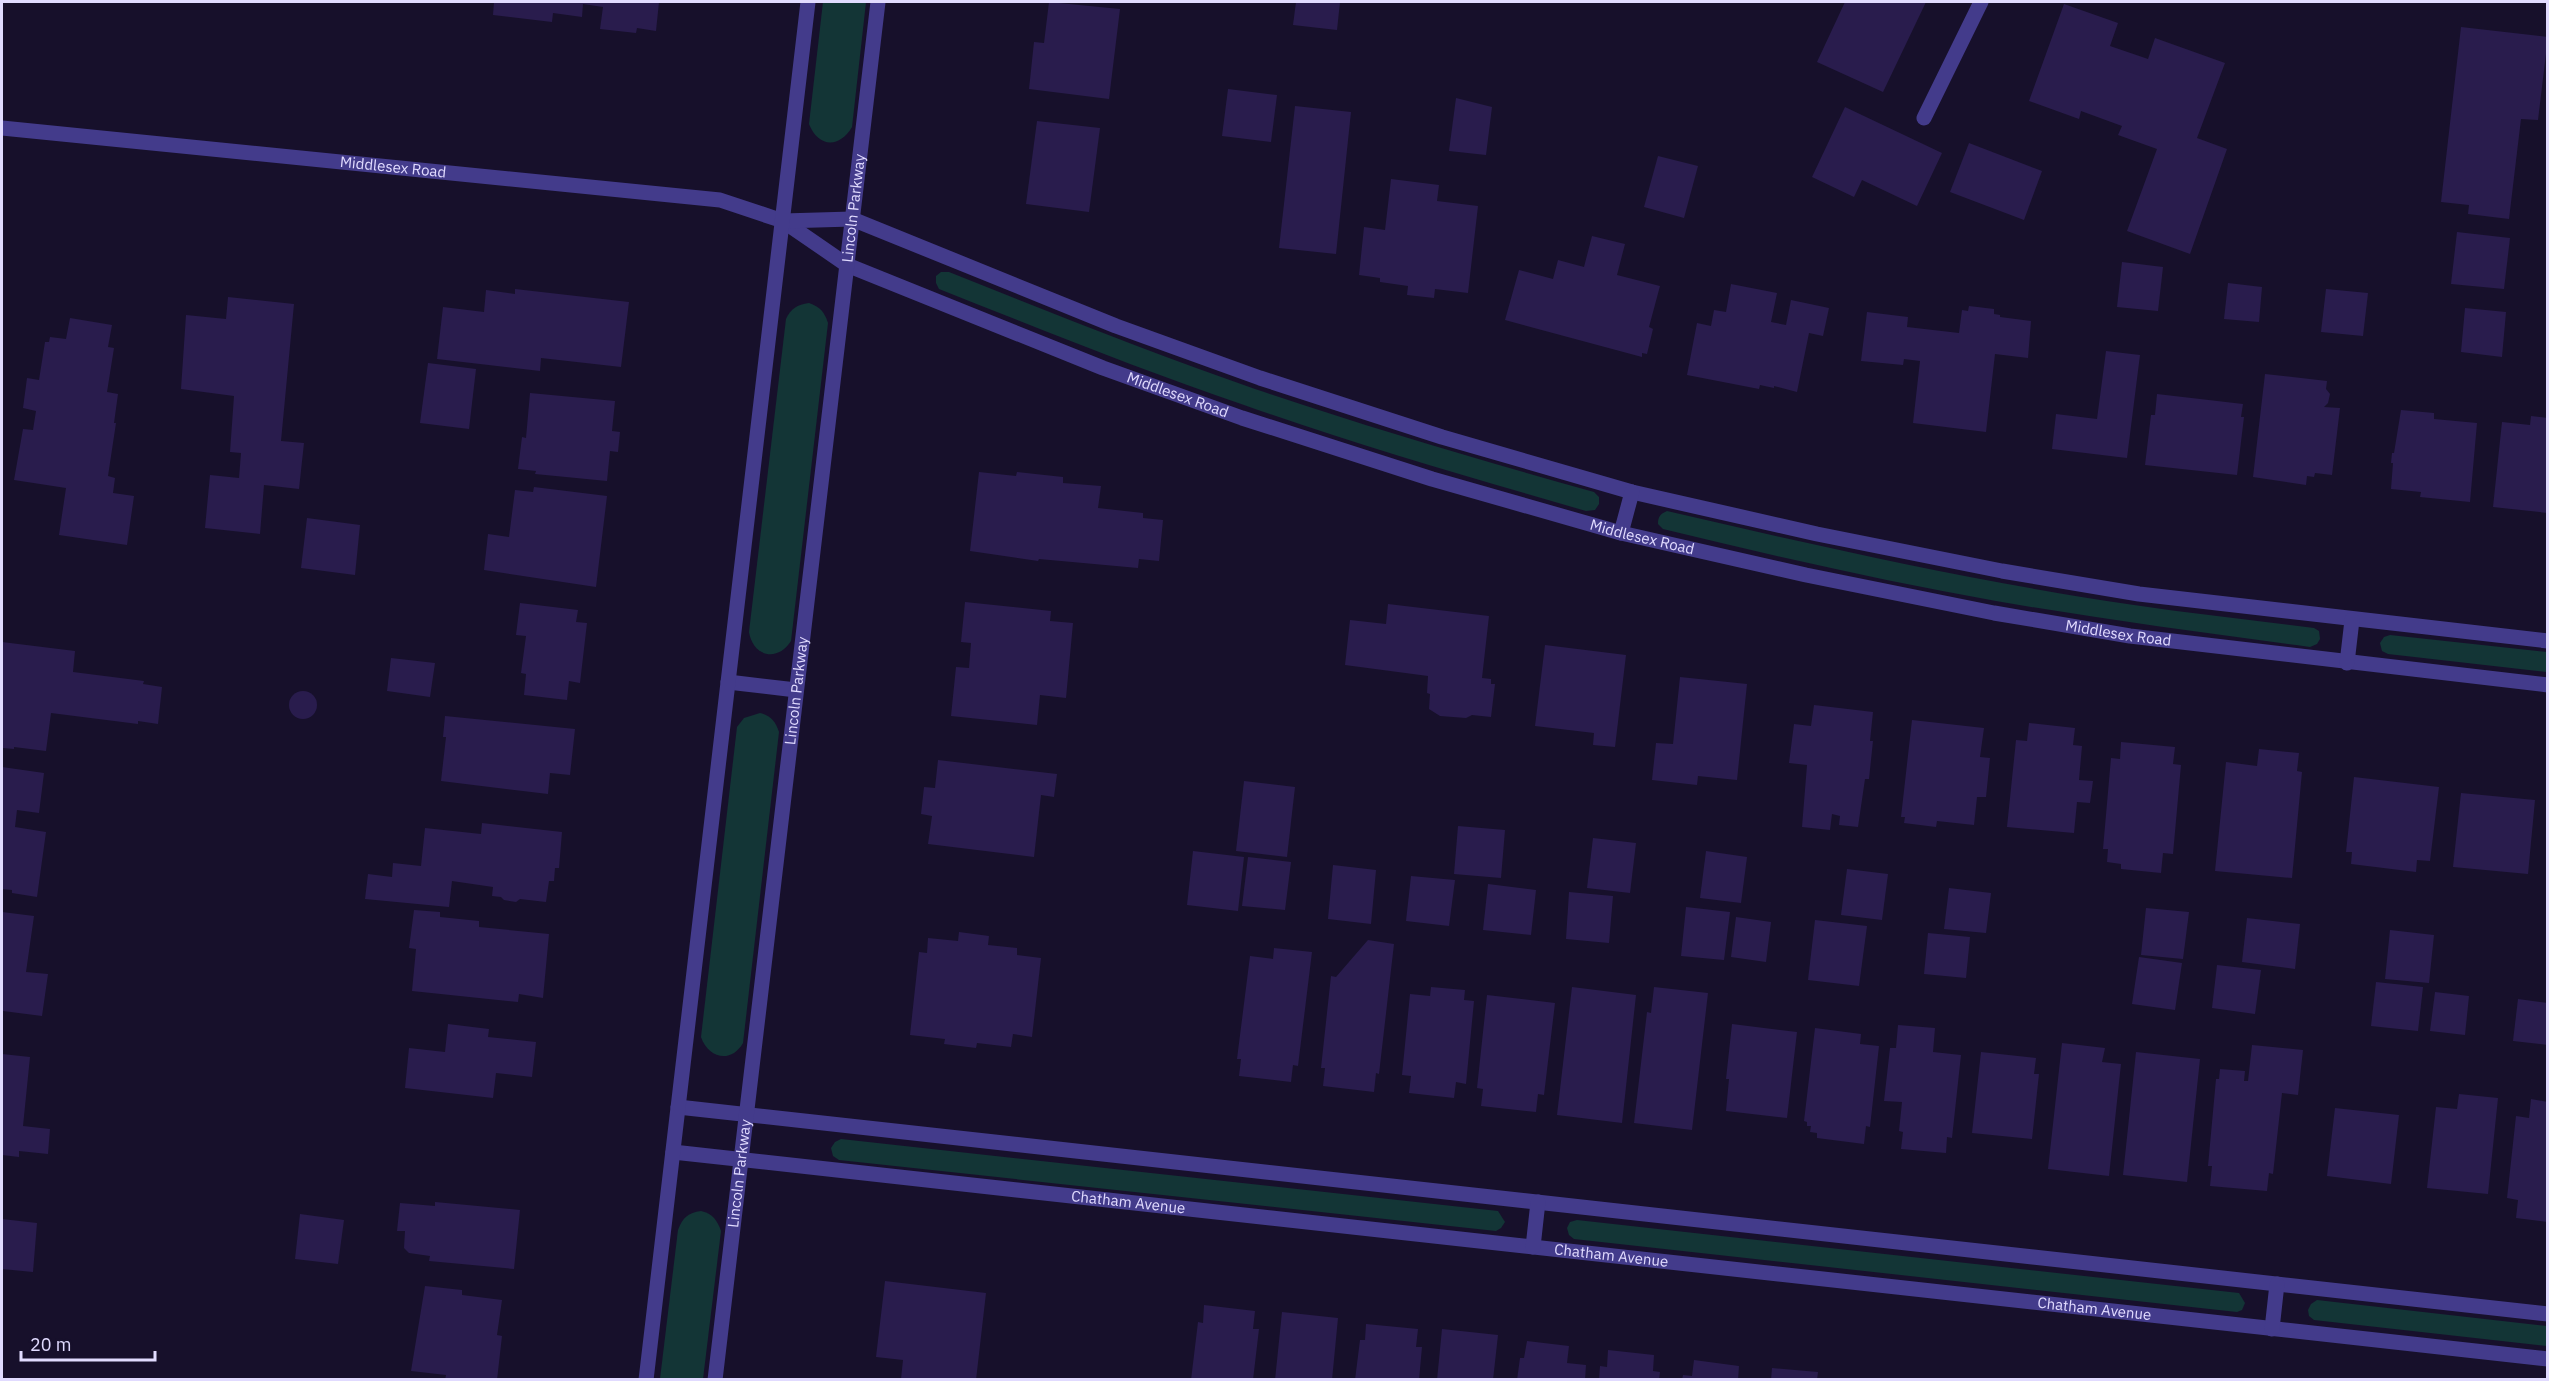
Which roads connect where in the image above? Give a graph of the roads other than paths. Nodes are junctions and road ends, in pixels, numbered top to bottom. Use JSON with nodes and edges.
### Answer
{"nodes":[{"id":1,"x":808,"y":2,"type":"edge"},
{"id":2,"x":878,"y":2,"type":"edge"},
{"id":3,"x":1981,"y":2,"type":"edge"},
{"id":4,"x":1924,"y":118,"type":"dead end"},
{"id":5,"x":2,"y":128,"type":"edge"},
{"id":6,"x":852,"y":219,"type":"junction"},
{"id":7,"x":783,"y":221,"type":"junction"},
{"id":8,"x":847,"y":266,"type":"junction"},
{"id":9,"x":1632,"y":492,"type":"junction"},
{"id":10,"x":1621,"y":532,"type":"junction"},
{"id":11,"x":2352,"y":620,"type":"junction"},
{"id":12,"x":2547,"y":641,"type":"edge"},
{"id":13,"x":2347,"y":663,"type":"junction"},
{"id":14,"x":728,"y":682,"type":"junction"},
{"id":15,"x":2547,"y":685,"type":"edge"},
{"id":16,"x":796,"y":690,"type":"junction"},
{"id":17,"x":678,"y":1107,"type":"junction"},
{"id":18,"x":746,"y":1114,"type":"junction"},
{"id":19,"x":673,"y":1152,"type":"junction"},
{"id":20,"x":741,"y":1159,"type":"junction"},
{"id":21,"x":1538,"y":1202,"type":"junction"},
{"id":22,"x":1533,"y":1247,"type":"junction"},
{"id":23,"x":2277,"y":1284,"type":"junction"},
{"id":24,"x":2547,"y":1314,"type":"edge"},
{"id":25,"x":2272,"y":1329,"type":"junction"},
{"id":26,"x":2547,"y":1359,"type":"edge"},
{"id":27,"x":646,"y":1380,"type":"edge"},
{"id":28,"x":715,"y":1380,"type":"edge"}],
"edges":[{"from":1,"to":7,"type":"street"},
{"from":2,"to":6,"type":"street","name":"Lincoln Parkway"},
{"from":3,"to":4,"type":"street"},
{"from":5,"to":7,"type":"street","name":"Middlesex Road"},
{"from":6,"to":7,"type":"street","name":"Middlesex Road"},
{"from":6,"to":8,"type":"street","name":"Lincoln Parkway"},
{"from":6,"to":9,"type":"street","name":"Middlesex Road"},
{"from":7,"to":8,"type":"street","name":"Middlesex Road"},
{"from":7,"to":14,"type":"street"},
{"from":8,"to":10,"type":"street","name":"Middlesex Road"},
{"from":8,"to":16,"type":"street","name":"Lincoln Parkway"},
{"from":9,"to":10,"type":"street"},
{"from":9,"to":11,"type":"street","name":"Middlesex Road"},
{"from":10,"to":13,"type":"street","name":"Middlesex Road"},
{"from":11,"to":12,"type":"street","name":"Middlesex Road"},
{"from":11,"to":13,"type":"street"},
{"from":13,"to":15,"type":"street","name":"Middlesex Road"},
{"from":14,"to":16,"type":"street"},
{"from":14,"to":17,"type":"street"},
{"from":16,"to":18,"type":"street","name":"Lincoln Parkway"},
{"from":17,"to":18,"type":"street"},
{"from":17,"to":19,"type":"street"},
{"from":18,"to":20,"type":"street","name":"Lincoln Parkway"},
{"from":18,"to":21,"type":"street"},
{"from":19,"to":20,"type":"street","name":"Chatham Avenue"},
{"from":19,"to":27,"type":"street"},
{"from":20,"to":22,"type":"street","name":"Chatham Avenue"},
{"from":20,"to":28,"type":"street","name":"Lincoln Parkway"},
{"from":21,"to":22,"type":"street"},
{"from":21,"to":23,"type":"street"},
{"from":22,"to":25,"type":"street","name":"Chatham Avenue"},
{"from":23,"to":24,"type":"street"},
{"from":23,"to":25,"type":"street"},
{"from":25,"to":26,"type":"street","name":"Chatham Avenue"}]}
